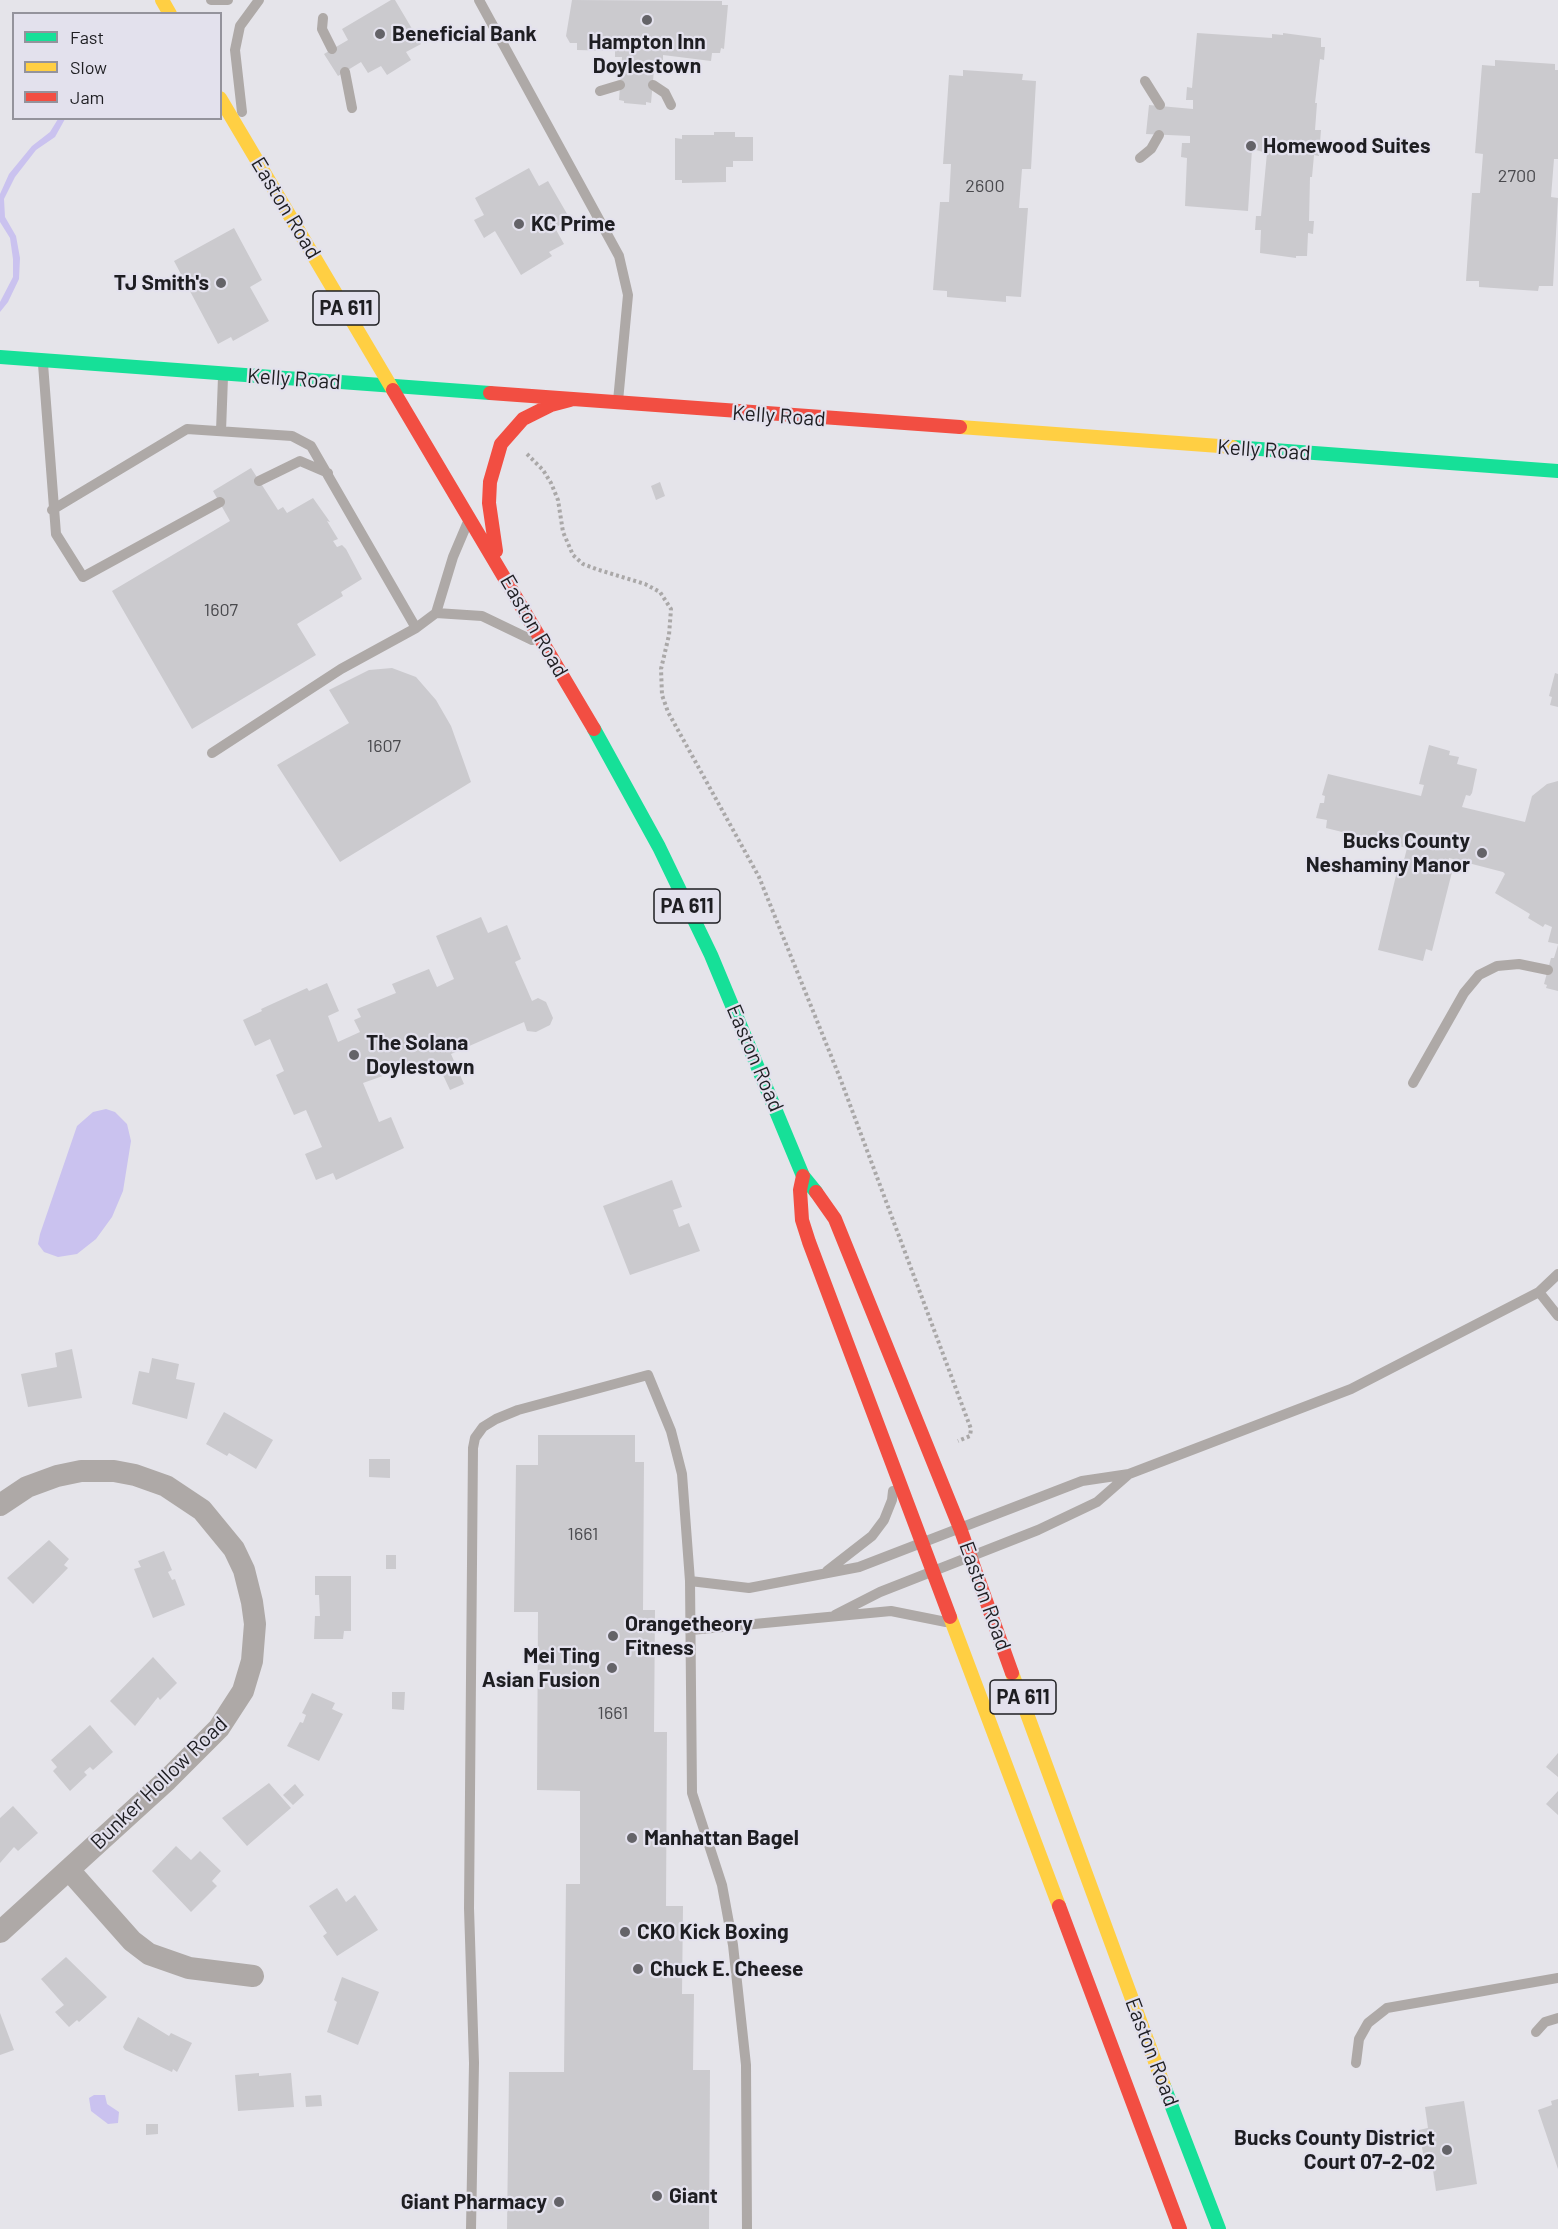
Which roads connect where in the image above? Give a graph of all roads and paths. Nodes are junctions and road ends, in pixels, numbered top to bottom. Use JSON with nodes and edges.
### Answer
{"nodes":[{"id":1,"x":211,"y":0,"type":"edge"},
{"id":2,"x":228,"y":0,"type":"edge"},
{"id":3,"x":259,"y":0,"type":"edge"},
{"id":4,"x":478,"y":0,"type":"edge"},
{"id":5,"x":323,"y":18,"type":"dead end"},
{"id":6,"x":332,"y":49,"type":"dead end"},
{"id":7,"x":345,"y":72,"type":"dead end"},
{"id":8,"x":1145,"y":81,"type":"dead end"},
{"id":9,"x":620,"y":85,"type":"dead end"},
{"id":10,"x":653,"y":85,"type":"dead end"},
{"id":11,"x":600,"y":91,"type":"dead end"},
{"id":12,"x":222,"y":101,"type":"edge"},
{"id":13,"x":671,"y":105,"type":"dead end"},
{"id":14,"x":1160,"y":105,"type":"dead end"},
{"id":15,"x":352,"y":108,"type":"dead end"},
{"id":16,"x":1159,"y":135,"type":"dead end"},
{"id":17,"x":248,"y":145,"type":"junction"},
{"id":18,"x":1140,"y":158,"type":"dead end"},
{"id":19,"x":0,"y":357,"type":"edge"},
{"id":20,"x":43,"y":361,"type":"junction"},
{"id":21,"x":223,"y":374,"type":"junction"},
{"id":22,"x":393,"y":386,"type":"junction"},
{"id":23,"x":570,"y":400,"type":"junction"},
{"id":24,"x":618,"y":404,"type":"junction"},
{"id":25,"x":221,"y":431,"type":"junction"},
{"id":26,"x":524,"y":452,"type":"dead end"},
{"id":27,"x":1558,"y":471,"type":"edge"},
{"id":28,"x":328,"y":473,"type":"junction"},
{"id":29,"x":259,"y":481,"type":"dead end"},
{"id":30,"x":220,"y":502,"type":"dead end"},
{"id":31,"x":52,"y":510,"type":"junction"},
{"id":32,"x":469,"y":518,"type":"junction"},
{"id":33,"x":501,"y":570,"type":"junction"},
{"id":34,"x":436,"y":613,"type":"junction"},
{"id":35,"x":416,"y":628,"type":"junction"},
{"id":36,"x":547,"y":648,"type":"junction"},
{"id":37,"x":212,"y":753,"type":"dead end"},
{"id":38,"x":1548,"y":970,"type":"dead end"},
{"id":39,"x":1413,"y":1083,"type":"dead end"},
{"id":40,"x":803,"y":1176,"type":"junction"},
{"id":41,"x":1558,"y":1274,"type":"edge"},
{"id":42,"x":1539,"y":1292,"type":"junction"},
{"id":43,"x":1558,"y":1317,"type":"edge"},
{"id":44,"x":958,"y":1441,"type":"dead end"},
{"id":45,"x":894,"y":1464,"type":"junction"},
{"id":46,"x":1129,"y":1474,"type":"junction"},
{"id":47,"x":0,"y":1505,"type":"edge"},
{"id":48,"x":960,"y":1528,"type":"junction"},
{"id":49,"x":923,"y":1543,"type":"junction"},
{"id":50,"x":970,"y":1556,"type":"junction"},
{"id":51,"x":934,"y":1571,"type":"junction"},
{"id":52,"x":825,"y":1573,"type":"junction"},
{"id":53,"x":690,"y":1581,"type":"junction"},
{"id":54,"x":835,"y":1615,"type":"junction"},
{"id":55,"x":954,"y":1624,"type":"junction"},
{"id":56,"x":691,"y":1630,"type":"junction"},
{"id":57,"x":69,"y":1870,"type":"junction"},
{"id":58,"x":0,"y":1932,"type":"edge"},
{"id":59,"x":253,"y":1976,"type":"dead end"},
{"id":60,"x":1558,"y":1978,"type":"edge"},
{"id":61,"x":1558,"y":2018,"type":"edge"},
{"id":62,"x":1536,"y":2032,"type":"dead end"},
{"id":63,"x":1356,"y":2063,"type":"dead end"},
{"id":64,"x":471,"y":2229,"type":"edge"},
{"id":65,"x":747,"y":2229,"type":"edge"},
{"id":66,"x":1180,"y":2229,"type":"edge"},
{"id":67,"x":1219,"y":2229,"type":"edge"}],
"edges":[{"from":1,"to":2,"type":"lane"},
{"from":3,"to":17,"type":"lane"},
{"from":4,"to":24,"type":"lane"},
{"from":5,"to":6,"type":"lane"},
{"from":7,"to":15,"type":"lane"},
{"from":8,"to":14,"type":"lane"},
{"from":9,"to":11,"type":"lane"},
{"from":10,"to":13,"type":"lane"},
{"from":12,"to":17,"type":"main road","name":"Easton Road","number":"PA 611"},
{"from":16,"to":18,"type":"lane"},
{"from":17,"to":22,"type":"main road","name":"Easton Road","number":"PA 611"},
{"from":19,"to":20,"type":"main road","name":"Kelly Road"},
{"from":20,"to":21,"type":"main road","name":"Kelly Road"},
{"from":20,"to":31,"type":"lane"},
{"from":21,"to":22,"type":"main road","name":"Kelly Road"},
{"from":21,"to":25,"type":"lane"},
{"from":22,"to":23,"type":"main road","name":"Kelly Road"},
{"from":22,"to":32,"type":"main road","name":"Easton Road","number":"PA 611"},
{"from":23,"to":24,"type":"main road","name":"Kelly Road"},
{"from":23,"to":33,"type":"main road"},
{"from":24,"to":27,"type":"main road","name":"Kelly Road"},
{"from":25,"to":28,"type":"lane"},
{"from":25,"to":31,"type":"lane"},
{"from":26,"to":44,"type":"path"},
{"from":28,"to":29,"type":"lane"},
{"from":28,"to":35,"type":"lane"},
{"from":30,"to":31,"type":"lane"},
{"from":32,"to":33,"type":"main road","name":"Easton Road","number":"PA 611"},
{"from":32,"to":34,"type":"lane"},
{"from":33,"to":36,"type":"main road","name":"Easton Road","number":"PA 611"},
{"from":34,"to":35,"type":"lane"},
{"from":34,"to":36,"type":"lane"},
{"from":35,"to":37,"type":"lane"},
{"from":36,"to":40,"type":"main road","name":"Easton Road","number":"PA 611"},
{"from":38,"to":39,"type":"lane"},
{"from":40,"to":45,"type":"main road","name":"Easton Road","number":"PA 611"},
{"from":40,"to":48,"type":"main road","name":"Easton Road","number":"PA 611"},
{"from":41,"to":42,"type":"lane"},
{"from":42,"to":43,"type":"lane"},
{"from":42,"to":46,"type":"lane"},
{"from":45,"to":49,"type":"main road","name":"Easton Road","number":"PA 611"},
{"from":45,"to":52,"type":"lane"},
{"from":46,"to":48,"type":"lane"},
{"from":46,"to":50,"type":"lane"},
{"from":47,"to":57,"type":"street","name":"Bunker Hollow Road"},
{"from":48,"to":49,"type":"lane"},
{"from":48,"to":50,"type":"main road","name":"Easton Road","number":"PA 611"},
{"from":49,"to":51,"type":"main road","name":"Easton Road","number":"PA 611"},
{"from":49,"to":52,"type":"lane"},
{"from":50,"to":51,"type":"lane"},
{"from":50,"to":67,"type":"main road","name":"Easton Road","number":"PA 611"},
{"from":51,"to":54,"type":"lane"},
{"from":51,"to":55,"type":"main road","name":"Easton Road","number":"PA 611"},
{"from":52,"to":53,"type":"lane"},
{"from":53,"to":56,"type":"lane"},
{"from":53,"to":64,"type":"lane"},
{"from":54,"to":55,"type":"lane"},
{"from":54,"to":56,"type":"lane"},
{"from":55,"to":66,"type":"main road","name":"Easton Road","number":"PA 611"},
{"from":56,"to":65,"type":"lane"},
{"from":57,"to":58,"type":"street","name":"Bunker Hollow Road"},
{"from":57,"to":59,"type":"street"},
{"from":60,"to":63,"type":"lane"},
{"from":61,"to":62,"type":"lane"}]}
